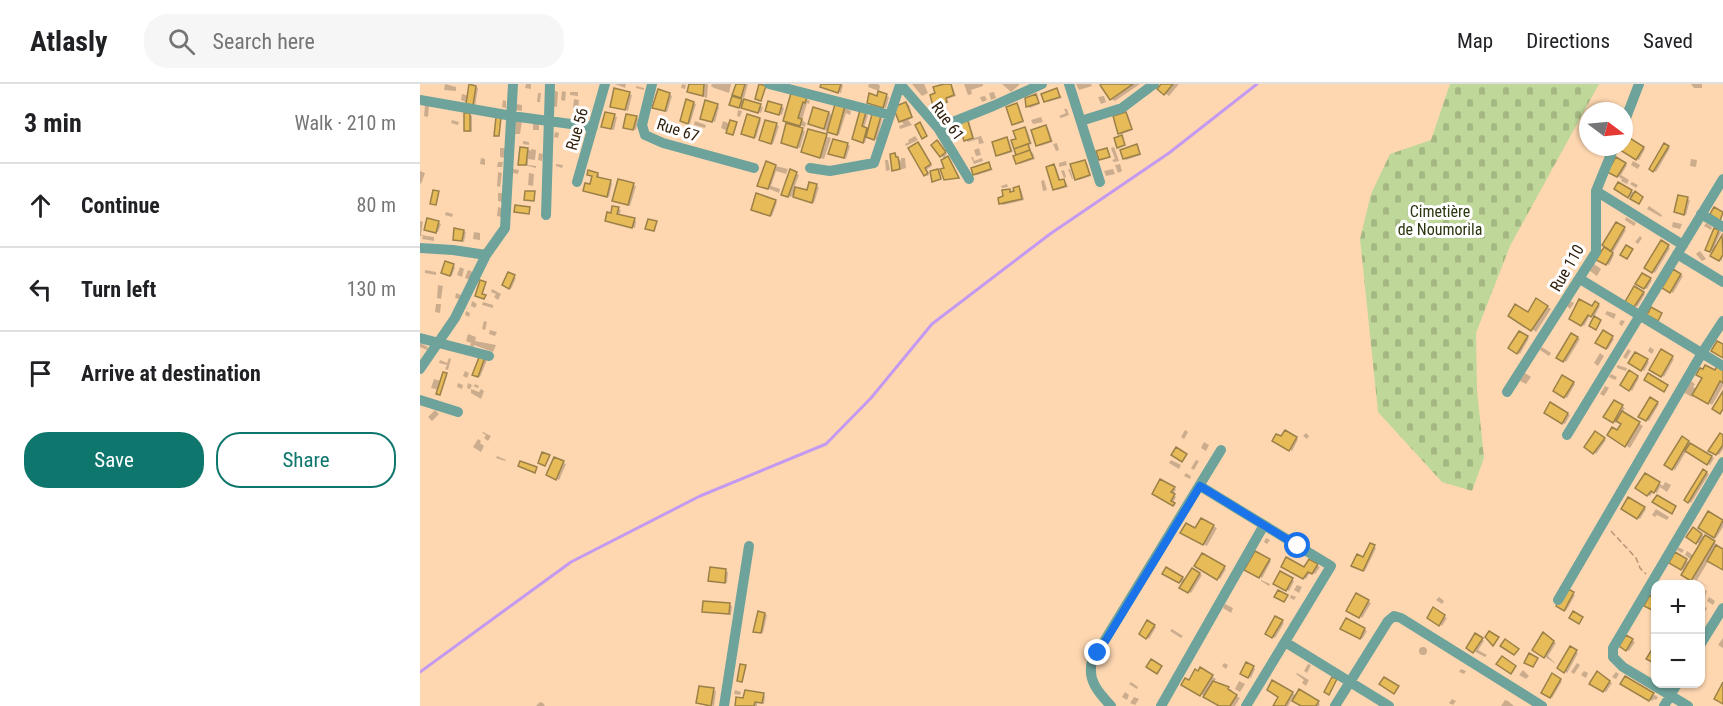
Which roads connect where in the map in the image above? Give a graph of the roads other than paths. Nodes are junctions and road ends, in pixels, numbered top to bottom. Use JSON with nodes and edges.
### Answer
{"nodes":[{"id":1,"x":513,"y":84,"type":"edge"},
{"id":2,"x":550,"y":84,"type":"edge"},
{"id":3,"x":605,"y":84,"type":"edge"},
{"id":4,"x":652,"y":84,"type":"edge"},
{"id":5,"x":769,"y":84,"type":"edge"},
{"id":6,"x":900,"y":84,"type":"edge"},
{"id":7,"x":1042,"y":84,"type":"edge"},
{"id":8,"x":1069,"y":84,"type":"edge"},
{"id":9,"x":1154,"y":84,"type":"edge"},
{"id":10,"x":1639,"y":84,"type":"edge"},
{"id":11,"x":420,"y":100,"type":"edge"},
{"id":12,"x":1632,"y":102,"type":"edge"},
{"id":13,"x":890,"y":115,"type":"junction"},
{"id":14,"x":512,"y":116,"type":"junction"},
{"id":15,"x":549,"y":121,"type":"junction"},
{"id":16,"x":1081,"y":121,"type":"junction"},
{"id":17,"x":593,"y":127,"type":"junction"},
{"id":18,"x":938,"y":128,"type":"junction"},
{"id":19,"x":1610,"y":156,"type":"edge"},
{"id":20,"x":754,"y":168,"type":"dead end"},
{"id":21,"x":810,"y":168,"type":"dead end"},
{"id":22,"x":1723,"y":178,"type":"edge"},
{"id":23,"x":969,"y":179,"type":"dead end"},
{"id":24,"x":577,"y":182,"type":"dead end"},
{"id":25,"x":1100,"y":183,"type":"dead end"},
{"id":26,"x":1596,"y":191,"type":"junction"},
{"id":27,"x":1701,"y":214,"type":"junction"},
{"id":28,"x":546,"y":215,"type":"dead end"},
{"id":29,"x":1723,"y":227,"type":"edge"},
{"id":30,"x":420,"y":248,"type":"edge"},
{"id":31,"x":1680,"y":249,"type":"junction"},
{"id":32,"x":486,"y":255,"type":"junction"},
{"id":33,"x":1580,"y":279,"type":"junction"},
{"id":34,"x":1723,"y":282,"type":"edge"},
{"id":35,"x":1640,"y":316,"type":"junction"},
{"id":36,"x":1723,"y":321,"type":"edge"},
{"id":37,"x":420,"y":338,"type":"edge"},
{"id":38,"x":438,"y":343,"type":"junction"},
{"id":39,"x":1702,"y":353,"type":"junction"},
{"id":40,"x":489,"y":356,"type":"dead end"},
{"id":41,"x":1723,"y":366,"type":"edge"},
{"id":42,"x":420,"y":369,"type":"edge"},
{"id":43,"x":1507,"y":392,"type":"dead end"},
{"id":44,"x":420,"y":400,"type":"edge"},
{"id":45,"x":458,"y":412,"type":"dead end"},
{"id":46,"x":1567,"y":435,"type":"dead end"},
{"id":47,"x":1221,"y":450,"type":"dead end"},
{"id":48,"x":1723,"y":462,"type":"edge"},
{"id":49,"x":1200,"y":486,"type":"junction"},
{"id":50,"x":1264,"y":525,"type":"junction"},
{"id":51,"x":749,"y":546,"type":"dead end"},
{"id":52,"x":1558,"y":600,"type":"dead end"},
{"id":53,"x":1723,"y":608,"type":"edge"},
{"id":54,"x":1705,"y":638,"type":"edge"},
{"id":55,"x":1285,"y":642,"type":"junction"},
{"id":56,"x":1350,"y":682,"type":"junction"},
{"id":57,"x":1674,"y":688,"type":"edge"},
{"id":58,"x":1670,"y":695,"type":"junction"},
{"id":59,"x":724,"y":706,"type":"edge"},
{"id":60,"x":1111,"y":706,"type":"edge"},
{"id":61,"x":1161,"y":706,"type":"edge"},
{"id":62,"x":1246,"y":706,"type":"edge"},
{"id":63,"x":1335,"y":706,"type":"edge"},
{"id":64,"x":1389,"y":706,"type":"edge"},
{"id":65,"x":1542,"y":706,"type":"edge"},
{"id":66,"x":1664,"y":706,"type":"edge"},
{"id":67,"x":1688,"y":706,"type":"edge"}],
"edges":[{"from":1,"to":14,"type":"street"},
{"from":2,"to":15,"type":"street"},
{"from":3,"to":17,"type":"street","name":"Rue 56"},
{"from":4,"to":20,"type":"street","name":"Rue 67"},
{"from":5,"to":13,"type":"street"},
{"from":6,"to":13,"type":"street"},
{"from":6,"to":18,"type":"street","name":"Rue 61"},
{"from":7,"to":18,"type":"street"},
{"from":8,"to":16,"type":"street"},
{"from":9,"to":16,"type":"street"},
{"from":10,"to":12,"type":"street"},
{"from":11,"to":14,"type":"street"},
{"from":13,"to":21,"type":"street"},
{"from":14,"to":15,"type":"street"},
{"from":14,"to":32,"type":"street"},
{"from":15,"to":17,"type":"street"},
{"from":15,"to":28,"type":"street"},
{"from":16,"to":25,"type":"street"},
{"from":17,"to":24,"type":"street","name":"Rue 56"},
{"from":18,"to":23,"type":"street","name":"Rue 61"},
{"from":19,"to":26,"type":"street","name":"Rue 110"},
{"from":22,"to":27,"type":"street"},
{"from":26,"to":31,"type":"street"},
{"from":26,"to":33,"type":"street","name":"Rue 110"},
{"from":27,"to":29,"type":"street"},
{"from":27,"to":31,"type":"street"},
{"from":30,"to":32,"type":"street"},
{"from":31,"to":34,"type":"street"},
{"from":31,"to":35,"type":"street"},
{"from":32,"to":38,"type":"street"},
{"from":33,"to":35,"type":"street"},
{"from":33,"to":43,"type":"street","name":"Rue 110"},
{"from":35,"to":39,"type":"street"},
{"from":35,"to":46,"type":"street"},
{"from":36,"to":39,"type":"street"},
{"from":37,"to":38,"type":"street"},
{"from":38,"to":40,"type":"street"},
{"from":38,"to":42,"type":"street"},
{"from":39,"to":41,"type":"street"},
{"from":39,"to":52,"type":"street"},
{"from":44,"to":45,"type":"street"},
{"from":47,"to":49,"type":"street"},
{"from":48,"to":58,"type":"street"},
{"from":49,"to":50,"type":"street"},
{"from":49,"to":60,"type":"street"},
{"from":50,"to":55,"type":"street"},
{"from":50,"to":61,"type":"street"},
{"from":51,"to":59,"type":"street"},
{"from":53,"to":54,"type":"street"},
{"from":55,"to":56,"type":"street"},
{"from":55,"to":62,"type":"street"},
{"from":56,"to":63,"type":"street"},
{"from":56,"to":64,"type":"street"},
{"from":56,"to":65,"type":"street"},
{"from":57,"to":58,"type":"street"},
{"from":58,"to":66,"type":"street"},
{"from":58,"to":67,"type":"street"}]}
